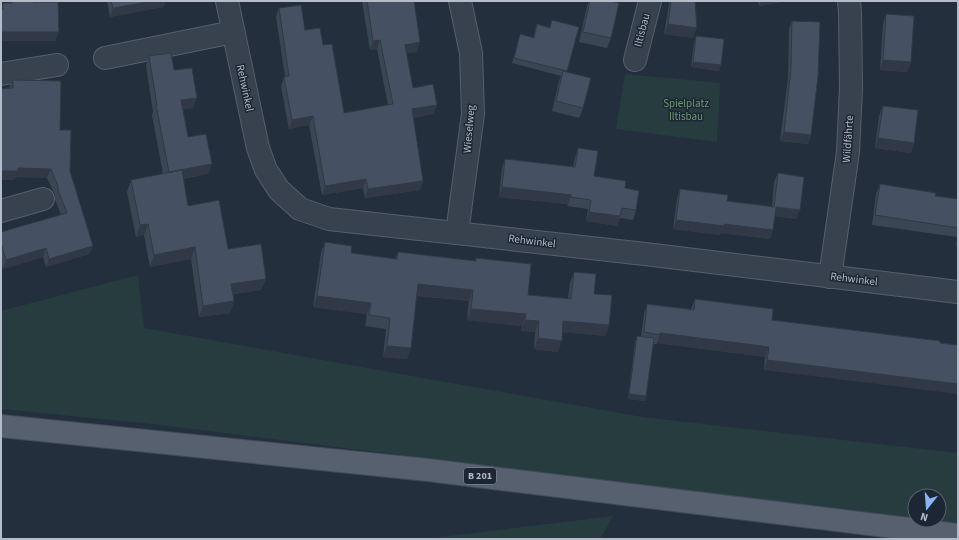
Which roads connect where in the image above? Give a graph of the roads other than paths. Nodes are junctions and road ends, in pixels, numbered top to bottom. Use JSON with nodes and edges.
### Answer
{"nodes":[{"id":1,"x":227,"y":1,"type":"edge"},
{"id":2,"x":460,"y":1,"type":"edge"},
{"id":3,"x":650,"y":1,"type":"edge"},
{"id":4,"x":849,"y":1,"type":"edge"},
{"id":5,"x":233,"y":32,"type":"junction"},
{"id":6,"x":104,"y":58,"type":"dead end"},
{"id":7,"x":635,"y":60,"type":"dead end"},
{"id":8,"x":57,"y":65,"type":"dead end"},
{"id":9,"x":1,"y":74,"type":"edge"},
{"id":10,"x":43,"y":199,"type":"dead end"},
{"id":11,"x":1,"y":211,"type":"edge"},
{"id":12,"x":457,"y":233,"type":"junction"},
{"id":13,"x":830,"y":277,"type":"junction"},
{"id":14,"x":958,"y":292,"type":"edge"},
{"id":15,"x":1,"y":426,"type":"edge"},
{"id":16,"x":958,"y":535,"type":"edge"}],
"edges":[{"from":1,"to":5,"type":"street","name":"Rehwinkel"},
{"from":2,"to":12,"type":"street","name":"Wieselweg"},
{"from":3,"to":7,"type":"street","name":"Iltisbau"},
{"from":4,"to":13,"type":"street","name":"Wildfährte"},
{"from":5,"to":6,"type":"street"},
{"from":5,"to":12,"type":"street","name":"Rehwinkel"},
{"from":8,"to":9,"type":"street"},
{"from":10,"to":11,"type":"street"},
{"from":12,"to":13,"type":"street","name":"Rehwinkel"},
{"from":13,"to":14,"type":"street","name":"Rehwinkel"},
{"from":15,"to":16,"type":"main road","number":"B 201"}]}
